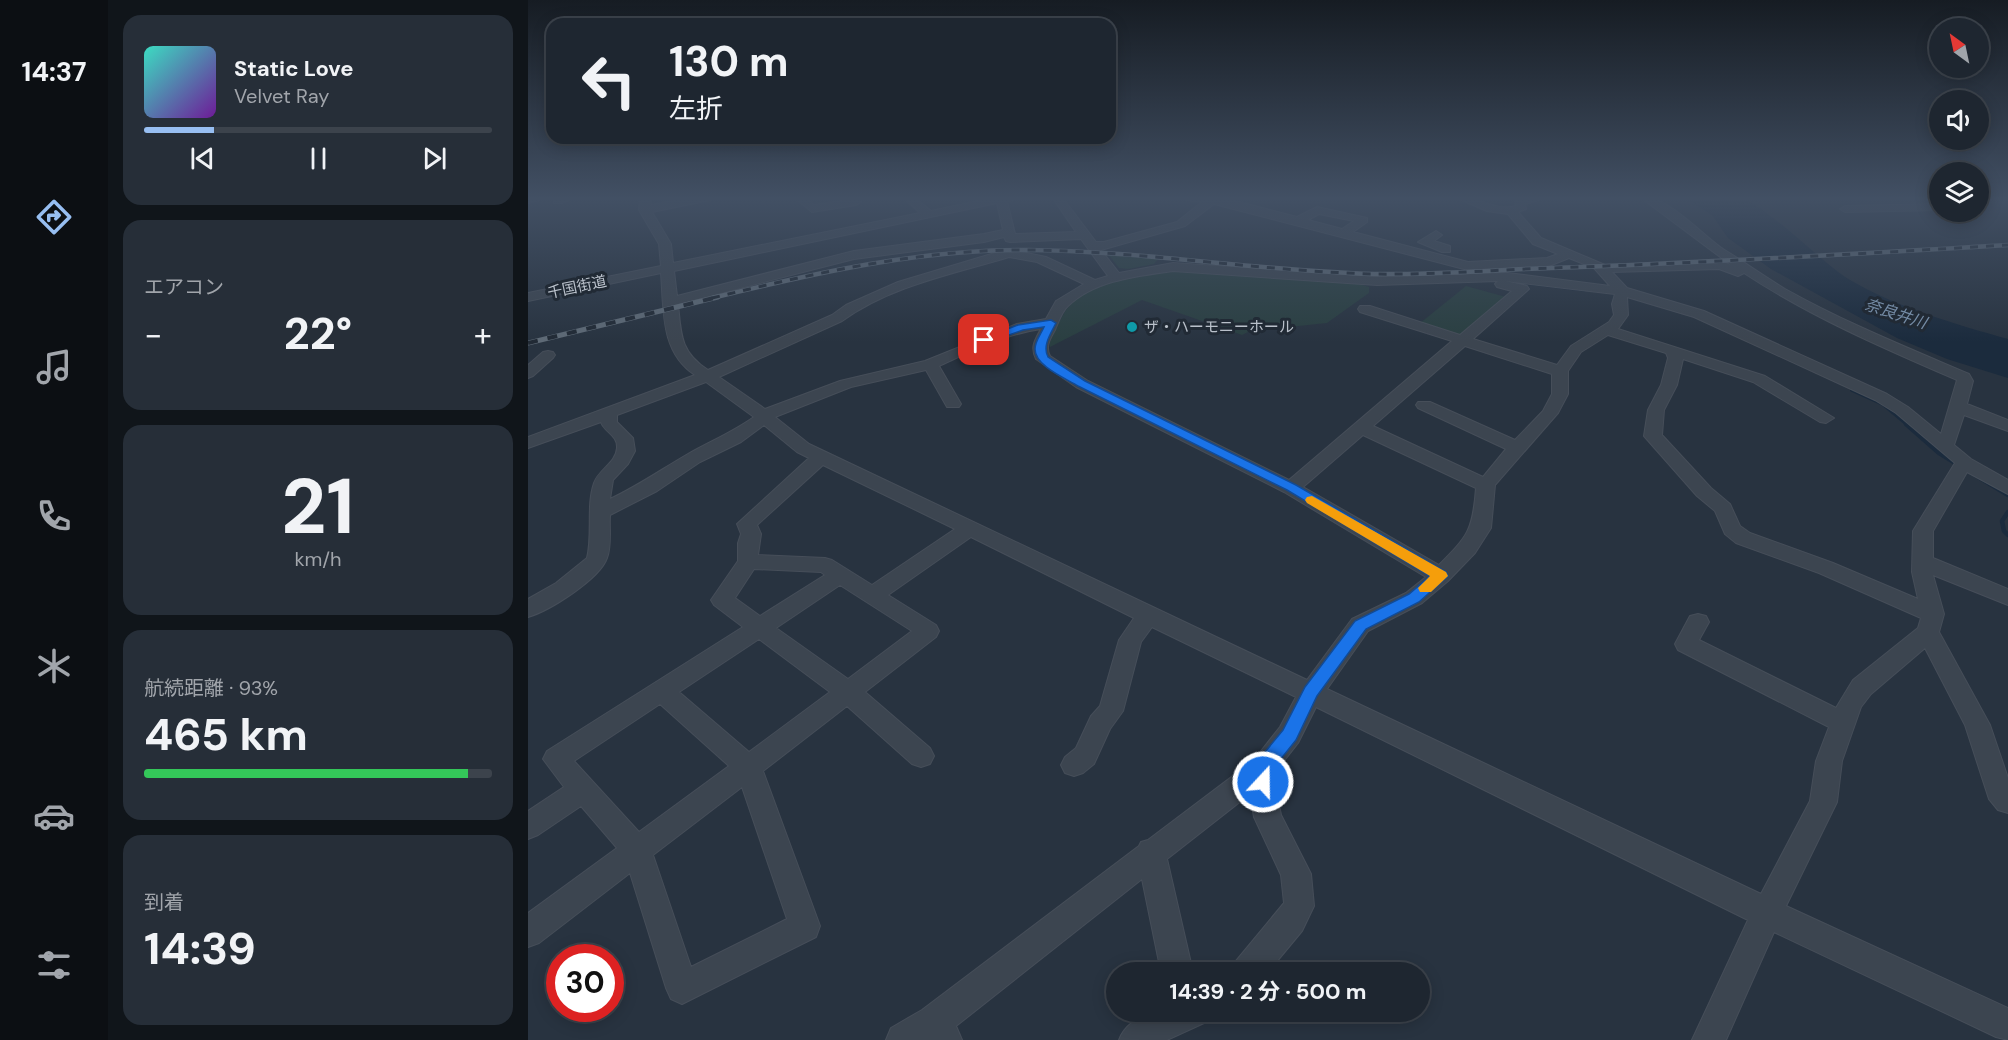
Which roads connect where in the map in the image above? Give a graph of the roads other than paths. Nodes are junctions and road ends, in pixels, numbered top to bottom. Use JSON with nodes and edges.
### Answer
{"nodes":[{"id":1,"x":665,"y":246,"type":"edge"},
{"id":2,"x":778,"y":246,"type":"edge"},
{"id":3,"x":894,"y":246,"type":"edge"},
{"id":4,"x":925,"y":246,"type":"edge"},
{"id":5,"x":1093,"y":246,"type":"joint"},
{"id":6,"x":1107,"y":246,"type":"edge"},
{"id":7,"x":1391,"y":246,"type":"edge"},
{"id":8,"x":1437,"y":246,"type":"edge"},
{"id":9,"x":1548,"y":246,"type":"edge"},
{"id":10,"x":1709,"y":246,"type":"edge"},
{"id":11,"x":898,"y":249,"type":"junction"},
{"id":12,"x":1568,"y":254,"type":"junction"},
{"id":13,"x":1495,"y":265,"type":"junction"},
{"id":14,"x":665,"y":269,"type":"junction"},
{"id":15,"x":1602,"y":269,"type":"junction"},
{"id":16,"x":1756,"y":276,"type":"junction"},
{"id":17,"x":1116,"y":277,"type":"junction"},
{"id":18,"x":1480,"y":277,"type":"junction"},
{"id":19,"x":1094,"y":284,"type":"junction"},
{"id":20,"x":1622,"y":291,"type":"junction"},
{"id":21,"x":528,"y":297,"type":"edge"},
{"id":22,"x":670,"y":302,"type":"junction"},
{"id":23,"x":1365,"y":309,"type":"dead end"},
{"id":24,"x":1051,"y":323,"type":"junction"},
{"id":25,"x":1606,"y":330,"type":"junction"},
{"id":26,"x":1465,"y":340,"type":"junction"},
{"id":27,"x":1672,"y":350,"type":"junction"},
{"id":28,"x":548,"y":355,"type":"dead end"},
{"id":29,"x":930,"y":364,"type":"junction"},
{"id":30,"x":1560,"y":371,"type":"junction"},
{"id":31,"x":528,"y":373,"type":"edge"},
{"id":32,"x":707,"y":376,"type":"junction"},
{"id":33,"x":953,"y":404,"type":"dead end"},
{"id":34,"x":1424,"y":405,"type":"dead end"},
{"id":35,"x":1959,"y":407,"type":"junction"},
{"id":36,"x":609,"y":414,"type":"junction"},
{"id":37,"x":763,"y":418,"type":"junction"},
{"id":38,"x":1826,"y":418,"type":"dead end"},
{"id":39,"x":2008,"y":426,"type":"edge"},
{"id":40,"x":1362,"y":428,"type":"junction"},
{"id":41,"x":528,"y":443,"type":"edge"},
{"id":42,"x":1942,"y":444,"type":"junction"},
{"id":43,"x":1517,"y":448,"type":"junction"},
{"id":44,"x":820,"y":458,"type":"junction"},
{"id":45,"x":1961,"y":466,"type":"junction"},
{"id":46,"x":1486,"y":485,"type":"junction"},
{"id":47,"x":1291,"y":488,"type":"junction"},
{"id":48,"x":2008,"y":488,"type":"edge"},
{"id":49,"x":602,"y":511,"type":"junction"},
{"id":50,"x":969,"y":529,"type":"junction"},
{"id":51,"x":748,"y":562,"type":"junction"},
{"id":52,"x":1922,"y":562,"type":"junction"},
{"id":53,"x":840,"y":575,"type":"junction"},
{"id":54,"x":1440,"y":576,"type":"junction"},
{"id":55,"x":872,"y":596,"type":"junction"},
{"id":56,"x":2008,"y":597,"type":"edge"},
{"id":57,"x":528,"y":609,"type":"edge"},
{"id":58,"x":1148,"y":616,"type":"junction"},
{"id":59,"x":1698,"y":622,"type":"dead end"},
{"id":60,"x":1931,"y":623,"type":"junction"},
{"id":61,"x":759,"y":628,"type":"junction"},
{"id":62,"x":662,"y":691,"type":"junction"},
{"id":63,"x":848,"y":692,"type":"junction"},
{"id":64,"x":1311,"y":692,"type":"junction"},
{"id":65,"x":1843,"y":723,"type":"junction"},
{"id":66,"x":921,"y":756,"type":"dead end"},
{"id":67,"x":1074,"y":765,"type":"dead end"},
{"id":68,"x":748,"y":767,"type":"junction"},
{"id":69,"x":1263,"y":768,"type":"junction"},
{"id":70,"x":583,"y":790,"type":"junction"},
{"id":71,"x":2008,"y":801,"type":"edge"},
{"id":72,"x":528,"y":826,"type":"edge"},
{"id":73,"x":637,"y":850,"type":"junction"},
{"id":74,"x":1151,"y":852,"type":"junction"},
{"id":75,"x":1767,"y":913,"type":"junction"},
{"id":76,"x":528,"y":932,"type":"edge"},
{"id":77,"x":1175,"y":962,"type":"edge"},
{"id":78,"x":1255,"y":962,"type":"edge"},
{"id":79,"x":1167,"y":1022,"type":"edge"},
{"id":80,"x":2008,"y":1025,"type":"edge"},
{"id":81,"x":939,"y":1031,"type":"edge"},
{"id":82,"x":903,"y":1040,"type":"edge"},
{"id":83,"x":1136,"y":1040,"type":"edge"},
{"id":84,"x":1709,"y":1040,"type":"edge"}],
"edges":[{"from":1,"to":14,"type":"street"},
{"from":2,"to":14,"type":"street","name":"千国街道"},
{"from":3,"to":11,"type":"street"},
{"from":4,"to":11,"type":"street"},
{"from":5,"to":6,"type":"street"},
{"from":5,"to":17,"type":"street"},
{"from":7,"to":13,"type":"street"},
{"from":8,"to":13,"type":"street"},
{"from":9,"to":12,"type":"street"},
{"from":10,"to":16,"type":"street"},
{"from":11,"to":22,"type":"street"},
{"from":12,"to":13,"type":"street"},
{"from":12,"to":15,"type":"street"},
{"from":14,"to":21,"type":"street","name":"千国街道"},
{"from":14,"to":22,"type":"street"},
{"from":15,"to":16,"type":"street"},
{"from":15,"to":20,"type":"street"},
{"from":16,"to":35,"type":"street"},
{"from":17,"to":18,"type":"street"},
{"from":17,"to":19,"type":"street"},
{"from":18,"to":20,"type":"street"},
{"from":18,"to":26,"type":"street"},
{"from":19,"to":24,"type":"street"},
{"from":19,"to":32,"type":"street"},
{"from":20,"to":25,"type":"street"},
{"from":20,"to":42,"type":"street"},
{"from":22,"to":32,"type":"street"},
{"from":23,"to":26,"type":"street"},
{"from":24,"to":29,"type":"street"},
{"from":24,"to":47,"type":"street"},
{"from":25,"to":27,"type":"street"},
{"from":25,"to":30,"type":"street"},
{"from":26,"to":30,"type":"street"},
{"from":26,"to":40,"type":"street"},
{"from":27,"to":38,"type":"street"},
{"from":27,"to":60,"type":"street"},
{"from":28,"to":31,"type":"street"},
{"from":29,"to":33,"type":"street"},
{"from":29,"to":37,"type":"street"},
{"from":30,"to":43,"type":"street"},
{"from":32,"to":36,"type":"street"},
{"from":32,"to":37,"type":"street"},
{"from":34,"to":43,"type":"street"},
{"from":35,"to":39,"type":"street"},
{"from":35,"to":42,"type":"street"},
{"from":36,"to":41,"type":"street"},
{"from":36,"to":49,"type":"street"},
{"from":37,"to":44,"type":"street"},
{"from":37,"to":49,"type":"street"},
{"from":40,"to":46,"type":"street"},
{"from":40,"to":47,"type":"street"},
{"from":42,"to":45,"type":"street"},
{"from":43,"to":46,"type":"street"},
{"from":44,"to":50,"type":"street"},
{"from":44,"to":51,"type":"street"},
{"from":45,"to":48,"type":"street"},
{"from":45,"to":52,"type":"street"},
{"from":46,"to":54,"type":"street"},
{"from":47,"to":54,"type":"street"},
{"from":49,"to":57,"type":"street"},
{"from":50,"to":55,"type":"street"},
{"from":50,"to":58,"type":"street"},
{"from":51,"to":53,"type":"street"},
{"from":51,"to":61,"type":"street"},
{"from":52,"to":56,"type":"street"},
{"from":52,"to":60,"type":"street"},
{"from":53,"to":55,"type":"street"},
{"from":53,"to":61,"type":"street"},
{"from":54,"to":64,"type":"street"},
{"from":55,"to":63,"type":"street"},
{"from":58,"to":64,"type":"street"},
{"from":58,"to":67,"type":"street"},
{"from":59,"to":65,"type":"street"},
{"from":60,"to":65,"type":"street"},
{"from":60,"to":71,"type":"street"},
{"from":61,"to":62,"type":"street"},
{"from":61,"to":63,"type":"street"},
{"from":62,"to":68,"type":"street"},
{"from":62,"to":70,"type":"street"},
{"from":63,"to":66,"type":"street"},
{"from":63,"to":68,"type":"street"},
{"from":64,"to":69,"type":"street"},
{"from":64,"to":75,"type":"street"},
{"from":65,"to":75,"type":"street"},
{"from":68,"to":73,"type":"street"},
{"from":68,"to":73,"type":"street"},
{"from":69,"to":74,"type":"street"},
{"from":69,"to":78,"type":"street"},
{"from":70,"to":72,"type":"street"},
{"from":70,"to":73,"type":"street"},
{"from":73,"to":76,"type":"street"},
{"from":74,"to":77,"type":"street"},
{"from":74,"to":81,"type":"street"},
{"from":75,"to":80,"type":"street"},
{"from":75,"to":84,"type":"street"},
{"from":79,"to":83,"type":"street"},
{"from":81,"to":82,"type":"street"}]}
